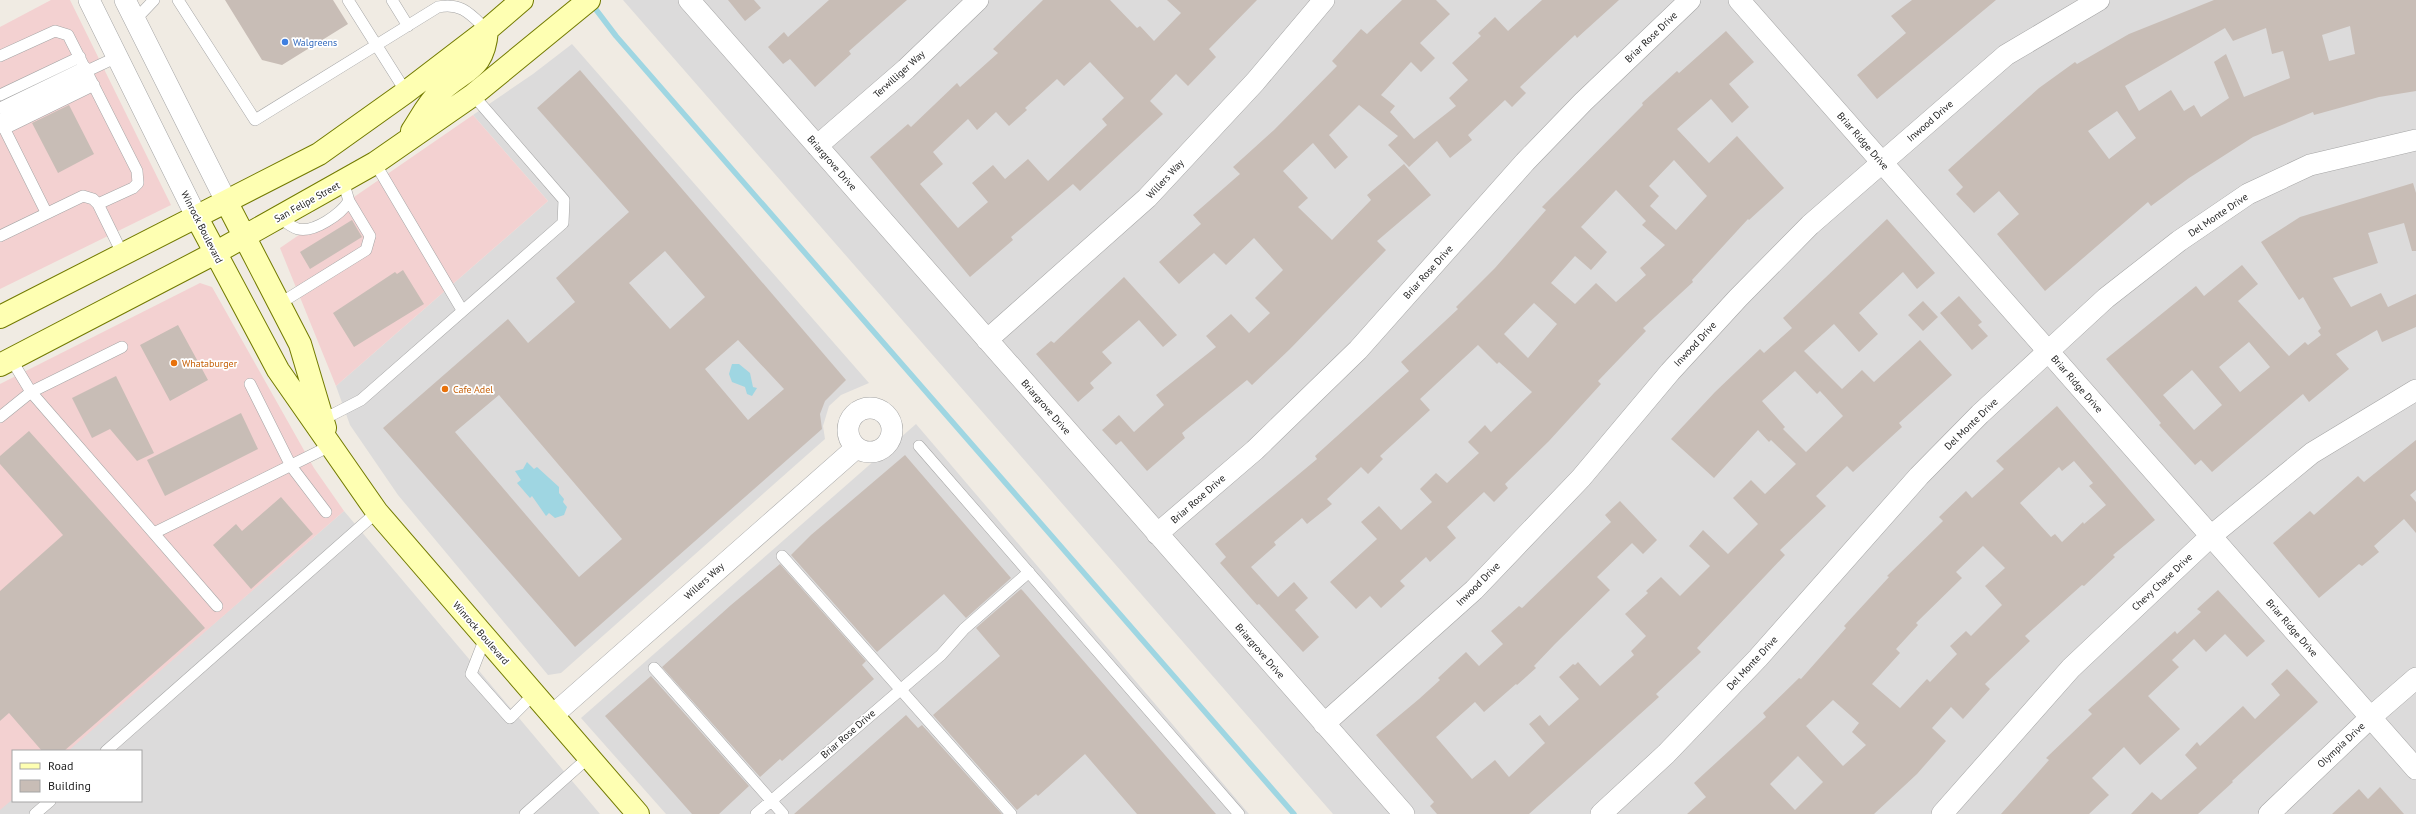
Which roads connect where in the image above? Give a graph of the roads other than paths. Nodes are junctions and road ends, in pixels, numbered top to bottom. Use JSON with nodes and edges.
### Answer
{"nodes":[{"id":1,"x":89,"y":0,"type":"edge"},
{"id":2,"x":125,"y":0,"type":"edge"},
{"id":3,"x":154,"y":0,"type":"edge"},
{"id":4,"x":178,"y":0,"type":"edge"},
{"id":5,"x":348,"y":0,"type":"edge"},
{"id":6,"x":392,"y":0,"type":"edge"},
{"id":7,"x":522,"y":0,"type":"edge"},
{"id":8,"x":588,"y":0,"type":"edge"},
{"id":9,"x":689,"y":0,"type":"edge"},
{"id":10,"x":978,"y":0,"type":"edge"},
{"id":11,"x":1324,"y":0,"type":"edge"},
{"id":12,"x":1690,"y":0,"type":"edge"},
{"id":13,"x":1739,"y":0,"type":"edge"},
{"id":14,"x":2099,"y":0,"type":"edge"},
{"id":15,"x":135,"y":20,"type":"junction"},
{"id":16,"x":408,"y":26,"type":"junction"},
{"id":17,"x":487,"y":30,"type":"junction"},
{"id":18,"x":376,"y":46,"type":"junction"},
{"id":19,"x":0,"y":56,"type":"edge"},
{"id":20,"x":117,"y":57,"type":"junction"},
{"id":21,"x":87,"y":71,"type":"junction"},
{"id":22,"x":406,"y":92,"type":"junction"},
{"id":23,"x":0,"y":95,"type":"edge"},
{"id":24,"x":473,"y":95,"type":"junction"},
{"id":25,"x":0,"y":108,"type":"edge"},
{"id":26,"x":1,"y":123,"type":"edge"},
{"id":27,"x":2416,"y":140,"type":"edge"},
{"id":28,"x":402,"y":144,"type":"junction"},
{"id":29,"x":817,"y":146,"type":"junction"},
{"id":30,"x":375,"y":163,"type":"junction"},
{"id":31,"x":1882,"y":163,"type":"junction"},
{"id":32,"x":346,"y":191,"type":"junction"},
{"id":33,"x":227,"y":203,"type":"junction"},
{"id":34,"x":98,"y":204,"type":"junction"},
{"id":35,"x":46,"y":212,"type":"junction"},
{"id":36,"x":197,"y":218,"type":"junction"},
{"id":37,"x":0,"y":236,"type":"edge"},
{"id":38,"x":244,"y":237,"type":"junction"},
{"id":39,"x":215,"y":253,"type":"junction"},
{"id":40,"x":123,"y":255,"type":"junction"},
{"id":41,"x":279,"y":304,"type":"junction"},
{"id":42,"x":462,"y":310,"type":"junction"},
{"id":43,"x":0,"y":317,"type":"edge"},
{"id":44,"x":987,"y":340,"type":"junction"},
{"id":45,"x":122,"y":347,"type":"dead end"},
{"id":46,"x":2048,"y":351,"type":"junction"},
{"id":47,"x":5,"y":362,"type":"edge"},
{"id":48,"x":250,"y":384,"type":"dead end"},
{"id":49,"x":2416,"y":390,"type":"edge"},
{"id":50,"x":31,"y":392,"type":"junction"},
{"id":51,"x":0,"y":417,"type":"edge"},
{"id":52,"x":322,"y":420,"type":"junction"},
{"id":53,"x":330,"y":446,"type":"junction"},
{"id":54,"x":919,"y":446,"type":"dead end"},
{"id":55,"x":856,"y":448,"type":"dead end"},
{"id":56,"x":291,"y":466,"type":"junction"},
{"id":57,"x":326,"y":512,"type":"dead end"},
{"id":58,"x":377,"y":512,"type":"junction"},
{"id":59,"x":154,"y":533,"type":"junction"},
{"id":60,"x":1157,"y":534,"type":"junction"},
{"id":61,"x":2211,"y":536,"type":"junction"},
{"id":62,"x":782,"y":556,"type":"dead end"},
{"id":63,"x":1029,"y":572,"type":"junction"},
{"id":64,"x":217,"y":606,"type":"dead end"},
{"id":65,"x":485,"y":638,"type":"junction"},
{"id":66,"x":654,"y":668,"type":"dead end"},
{"id":67,"x":2416,"y":678,"type":"edge"},
{"id":68,"x":900,"y":689,"type":"junction"},
{"id":69,"x":534,"y":694,"type":"junction"},
{"id":70,"x":553,"y":716,"type":"junction"},
{"id":71,"x":2371,"y":717,"type":"junction"},
{"id":72,"x":1324,"y":724,"type":"junction"},
{"id":73,"x":107,"y":750,"type":"edge"},
{"id":74,"x":589,"y":758,"type":"junction"},
{"id":75,"x":2416,"y":769,"type":"edge"},
{"id":76,"x":771,"y":800,"type":"junction"},
{"id":77,"x":49,"y":802,"type":"edge"},
{"id":78,"x":35,"y":814,"type":"edge"},
{"id":79,"x":525,"y":814,"type":"edge"},
{"id":80,"x":638,"y":814,"type":"edge"},
{"id":81,"x":756,"y":814,"type":"edge"},
{"id":82,"x":783,"y":814,"type":"edge"},
{"id":83,"x":1011,"y":814,"type":"edge"},
{"id":84,"x":1239,"y":814,"type":"edge"},
{"id":85,"x":1404,"y":814,"type":"edge"},
{"id":86,"x":1601,"y":814,"type":"edge"},
{"id":87,"x":1942,"y":814,"type":"edge"},
{"id":88,"x":2269,"y":814,"type":"edge"}],
"edges":[{"from":1,"to":20,"type":"street","name":"Winrock Boulevard"},
{"from":2,"to":15,"type":"street","name":"Winrock Boulevard"},
{"from":3,"to":15,"type":"lane"},
{"from":4,"to":18,"type":"lane"},
{"from":5,"to":18,"type":"lane"},
{"from":6,"to":16,"type":"lane"},
{"from":7,"to":17,"type":"main road"},
{"from":8,"to":24,"type":"main road","name":"San Felipe Street"},
{"from":9,"to":29,"type":"street","name":"Briargrove Drive"},
{"from":10,"to":29,"type":"street","name":"Terwilliger Way"},
{"from":11,"to":44,"type":"street","name":"Willers Way"},
{"from":12,"to":60,"type":"street","name":"Briar Rose Drive"},
{"from":13,"to":31,"type":"street","name":"Briar Ridge Drive"},
{"from":14,"to":31,"type":"street","name":"Inwood Drive"},
{"from":15,"to":20,"type":"street"},
{"from":15,"to":33,"type":"street","name":"Winrock Boulevard"},
{"from":16,"to":17,"type":"lane"},
{"from":16,"to":18,"type":"lane"},
{"from":17,"to":22,"type":"main road"},
{"from":17,"to":28,"type":"main road"},
{"from":18,"to":22,"type":"lane"},
{"from":19,"to":21,"type":"lane"},
{"from":20,"to":21,"type":"lane"},
{"from":20,"to":36,"type":"street","name":"Winrock Boulevard"},
{"from":21,"to":23,"type":"lane"},
{"from":21,"to":25,"type":"lane"},
{"from":21,"to":26,"type":"lane"},
{"from":21,"to":34,"type":"lane"},
{"from":22,"to":33,"type":"main road"},
{"from":24,"to":28,"type":"main road","name":"San Felipe Street"},
{"from":24,"to":42,"type":"lane"},
{"from":26,"to":35,"type":"lane"},
{"from":27,"to":46,"type":"street","name":"Del Monte Drive"},
{"from":28,"to":30,"type":"main road","name":"San Felipe Street"},
{"from":29,"to":44,"type":"street","name":"Briargrove Drive"},
{"from":30,"to":32,"type":"main road","name":"San Felipe Street"},
{"from":30,"to":42,"type":"lane"},
{"from":31,"to":46,"type":"street","name":"Briar Ridge Drive"},
{"from":31,"to":72,"type":"street","name":"Inwood Drive"},
{"from":32,"to":38,"type":"main road","name":"San Felipe Street"},
{"from":32,"to":41,"type":"lane"},
{"from":33,"to":36,"type":"main road"},
{"from":33,"to":38,"type":"main road","name":"Winrock Boulevard"},
{"from":34,"to":35,"type":"lane"},
{"from":34,"to":40,"type":"lane"},
{"from":35,"to":37,"type":"lane"},
{"from":36,"to":39,"type":"main road","name":"Winrock Boulevard"},
{"from":36,"to":40,"type":"main road"},
{"from":38,"to":39,"type":"main road","name":"San Felipe Street"},
{"from":38,"to":41,"type":"main road","name":"Winrock Boulevard"},
{"from":39,"to":47,"type":"main road","name":"San Felipe Street"},
{"from":39,"to":53,"type":"main road","name":"Winrock Boulevard"},
{"from":40,"to":43,"type":"main road"},
{"from":41,"to":52,"type":"main road","name":"Winrock Boulevard"},
{"from":42,"to":52,"type":"lane"},
{"from":44,"to":60,"type":"street","name":"Briargrove Drive"},
{"from":45,"to":50,"type":"lane"},
{"from":46,"to":61,"type":"street","name":"Briar Ridge Drive"},
{"from":46,"to":86,"type":"street","name":"Del Monte Drive"},
{"from":47,"to":50,"type":"lane"},
{"from":48,"to":56,"type":"lane"},
{"from":49,"to":61,"type":"street","name":"Chevy Chase Drive"},
{"from":50,"to":51,"type":"lane"},
{"from":50,"to":59,"type":"lane"},
{"from":52,"to":53,"type":"main road","name":"Winrock Boulevard"},
{"from":53,"to":56,"type":"lane"},
{"from":53,"to":58,"type":"main road","name":"Winrock Boulevard"},
{"from":54,"to":63,"type":"lane"},
{"from":55,"to":70,"type":"street","name":"Willers Way"},
{"from":56,"to":57,"type":"lane"},
{"from":56,"to":59,"type":"lane"},
{"from":58,"to":65,"type":"main road","name":"Winrock Boulevard"},
{"from":58,"to":73,"type":"lane"},
{"from":59,"to":64,"type":"lane"},
{"from":60,"to":72,"type":"street","name":"Briargrove Drive"},
{"from":61,"to":71,"type":"street","name":"Briar Ridge Drive"},
{"from":61,"to":87,"type":"street","name":"Chevy Chase Drive"},
{"from":62,"to":68,"type":"lane"},
{"from":63,"to":68,"type":"lane","name":"Briar Rose Drive"},
{"from":63,"to":84,"type":"lane"},
{"from":65,"to":69,"type":"main road","name":"Winrock Boulevard"},
{"from":65,"to":69,"type":"lane"},
{"from":66,"to":76,"type":"lane"},
{"from":67,"to":71,"type":"street","name":"Olympia Drive"},
{"from":68,"to":76,"type":"lane","name":"Briar Rose Drive"},
{"from":68,"to":83,"type":"lane"},
{"from":69,"to":70,"type":"main road","name":"Winrock Boulevard"},
{"from":70,"to":74,"type":"main road","name":"Winrock Boulevard"},
{"from":71,"to":75,"type":"street","name":"Briar Ridge Drive"},
{"from":71,"to":88,"type":"street","name":"Olympia Drive"},
{"from":72,"to":85,"type":"street","name":"Briargrove Drive"},
{"from":74,"to":79,"type":"lane"},
{"from":74,"to":80,"type":"main road","name":"Winrock Boulevard"},
{"from":76,"to":81,"type":"lane","name":"Briar Rose Drive"},
{"from":76,"to":82,"type":"lane"},
{"from":77,"to":78,"type":"lane"}]}
